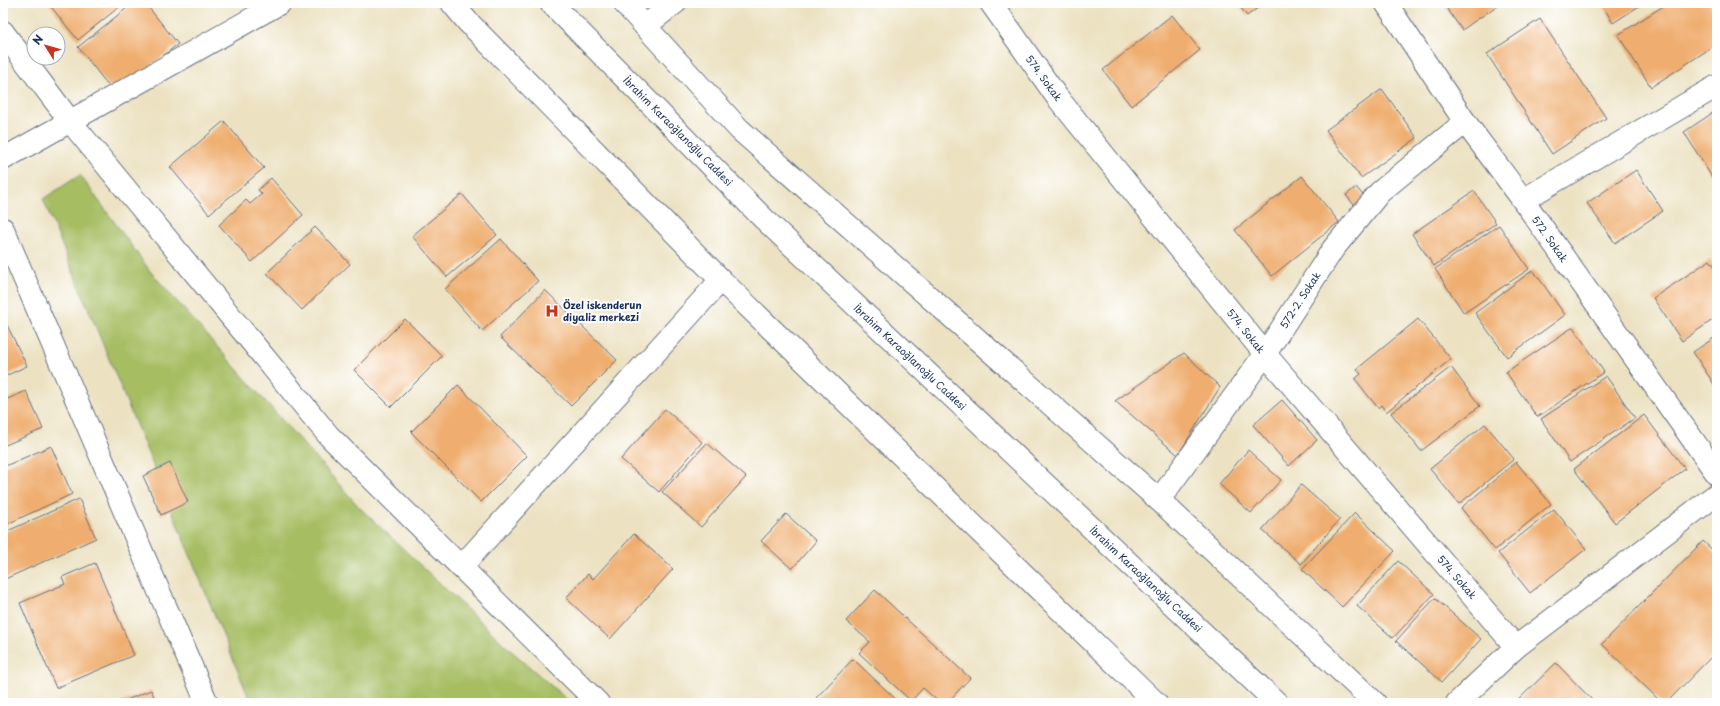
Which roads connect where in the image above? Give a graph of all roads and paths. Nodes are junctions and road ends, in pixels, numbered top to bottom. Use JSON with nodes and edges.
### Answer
{"nodes":[{"id":1,"x":280,"y":3,"type":"edge"},
{"id":2,"x":452,"y":3,"type":"edge"},
{"id":3,"x":551,"y":3,"type":"edge"},
{"id":4,"x":624,"y":3,"type":"edge"},
{"id":5,"x":675,"y":3,"type":"edge"},
{"id":6,"x":991,"y":3,"type":"edge"},
{"id":7,"x":1386,"y":3,"type":"edge"},
{"id":8,"x":645,"y":26,"type":"junction"},
{"id":9,"x":3,"y":32,"type":"edge"},
{"id":10,"x":1717,"y":86,"type":"edge"},
{"id":11,"x":70,"y":121,"type":"junction"},
{"id":12,"x":1465,"y":122,"type":"junction"},
{"id":13,"x":3,"y":159,"type":"edge"},
{"id":14,"x":1523,"y":200,"type":"junction"},
{"id":15,"x":3,"y":229,"type":"edge"},
{"id":16,"x":720,"y":280,"type":"junction"},
{"id":17,"x":1265,"y":354,"type":"junction"},
{"id":18,"x":1717,"y":474,"type":"edge"},
{"id":19,"x":1717,"y":494,"type":"edge"},
{"id":20,"x":1159,"y":500,"type":"junction"},
{"id":21,"x":461,"y":567,"type":"junction"},
{"id":22,"x":1516,"y":647,"type":"junction"},
{"id":23,"x":207,"y":703,"type":"edge"},
{"id":24,"x":598,"y":703,"type":"edge"},
{"id":25,"x":1156,"y":703,"type":"edge"},
{"id":26,"x":1277,"y":703,"type":"edge"},
{"id":27,"x":1375,"y":703,"type":"edge"},
{"id":28,"x":1457,"y":703,"type":"edge"}],
"edges":[{"from":1,"to":11,"type":"main road"},
{"from":2,"to":16,"type":"main road"},
{"from":3,"to":26,"type":"main road","name":"İbrahim Karaoğlanoğlu Caddesi"},
{"from":4,"to":8,"type":"main road"},
{"from":5,"to":8,"type":"main road"},
{"from":6,"to":17,"type":"main road","name":"574. Sokak"},
{"from":7,"to":12,"type":"main road","name":"572. Sokak"},
{"from":8,"to":20,"type":"main road"},
{"from":9,"to":11,"type":"main road"},
{"from":10,"to":14,"type":"main road"},
{"from":11,"to":13,"type":"main road"},
{"from":11,"to":21,"type":"main road"},
{"from":12,"to":14,"type":"main road","name":"572. Sokak"},
{"from":12,"to":17,"type":"main road","name":"572-2. Sokak"},
{"from":14,"to":18,"type":"main road","name":"572. Sokak"},
{"from":15,"to":23,"type":"main road"},
{"from":16,"to":21,"type":"main road"},
{"from":16,"to":25,"type":"main road"},
{"from":17,"to":20,"type":"main road","name":"572-2. Sokak"},
{"from":17,"to":22,"type":"main road","name":"574. Sokak"},
{"from":19,"to":22,"type":"main road"},
{"from":20,"to":27,"type":"main road"},
{"from":21,"to":24,"type":"main road"},
{"from":22,"to":28,"type":"main road"}]}
